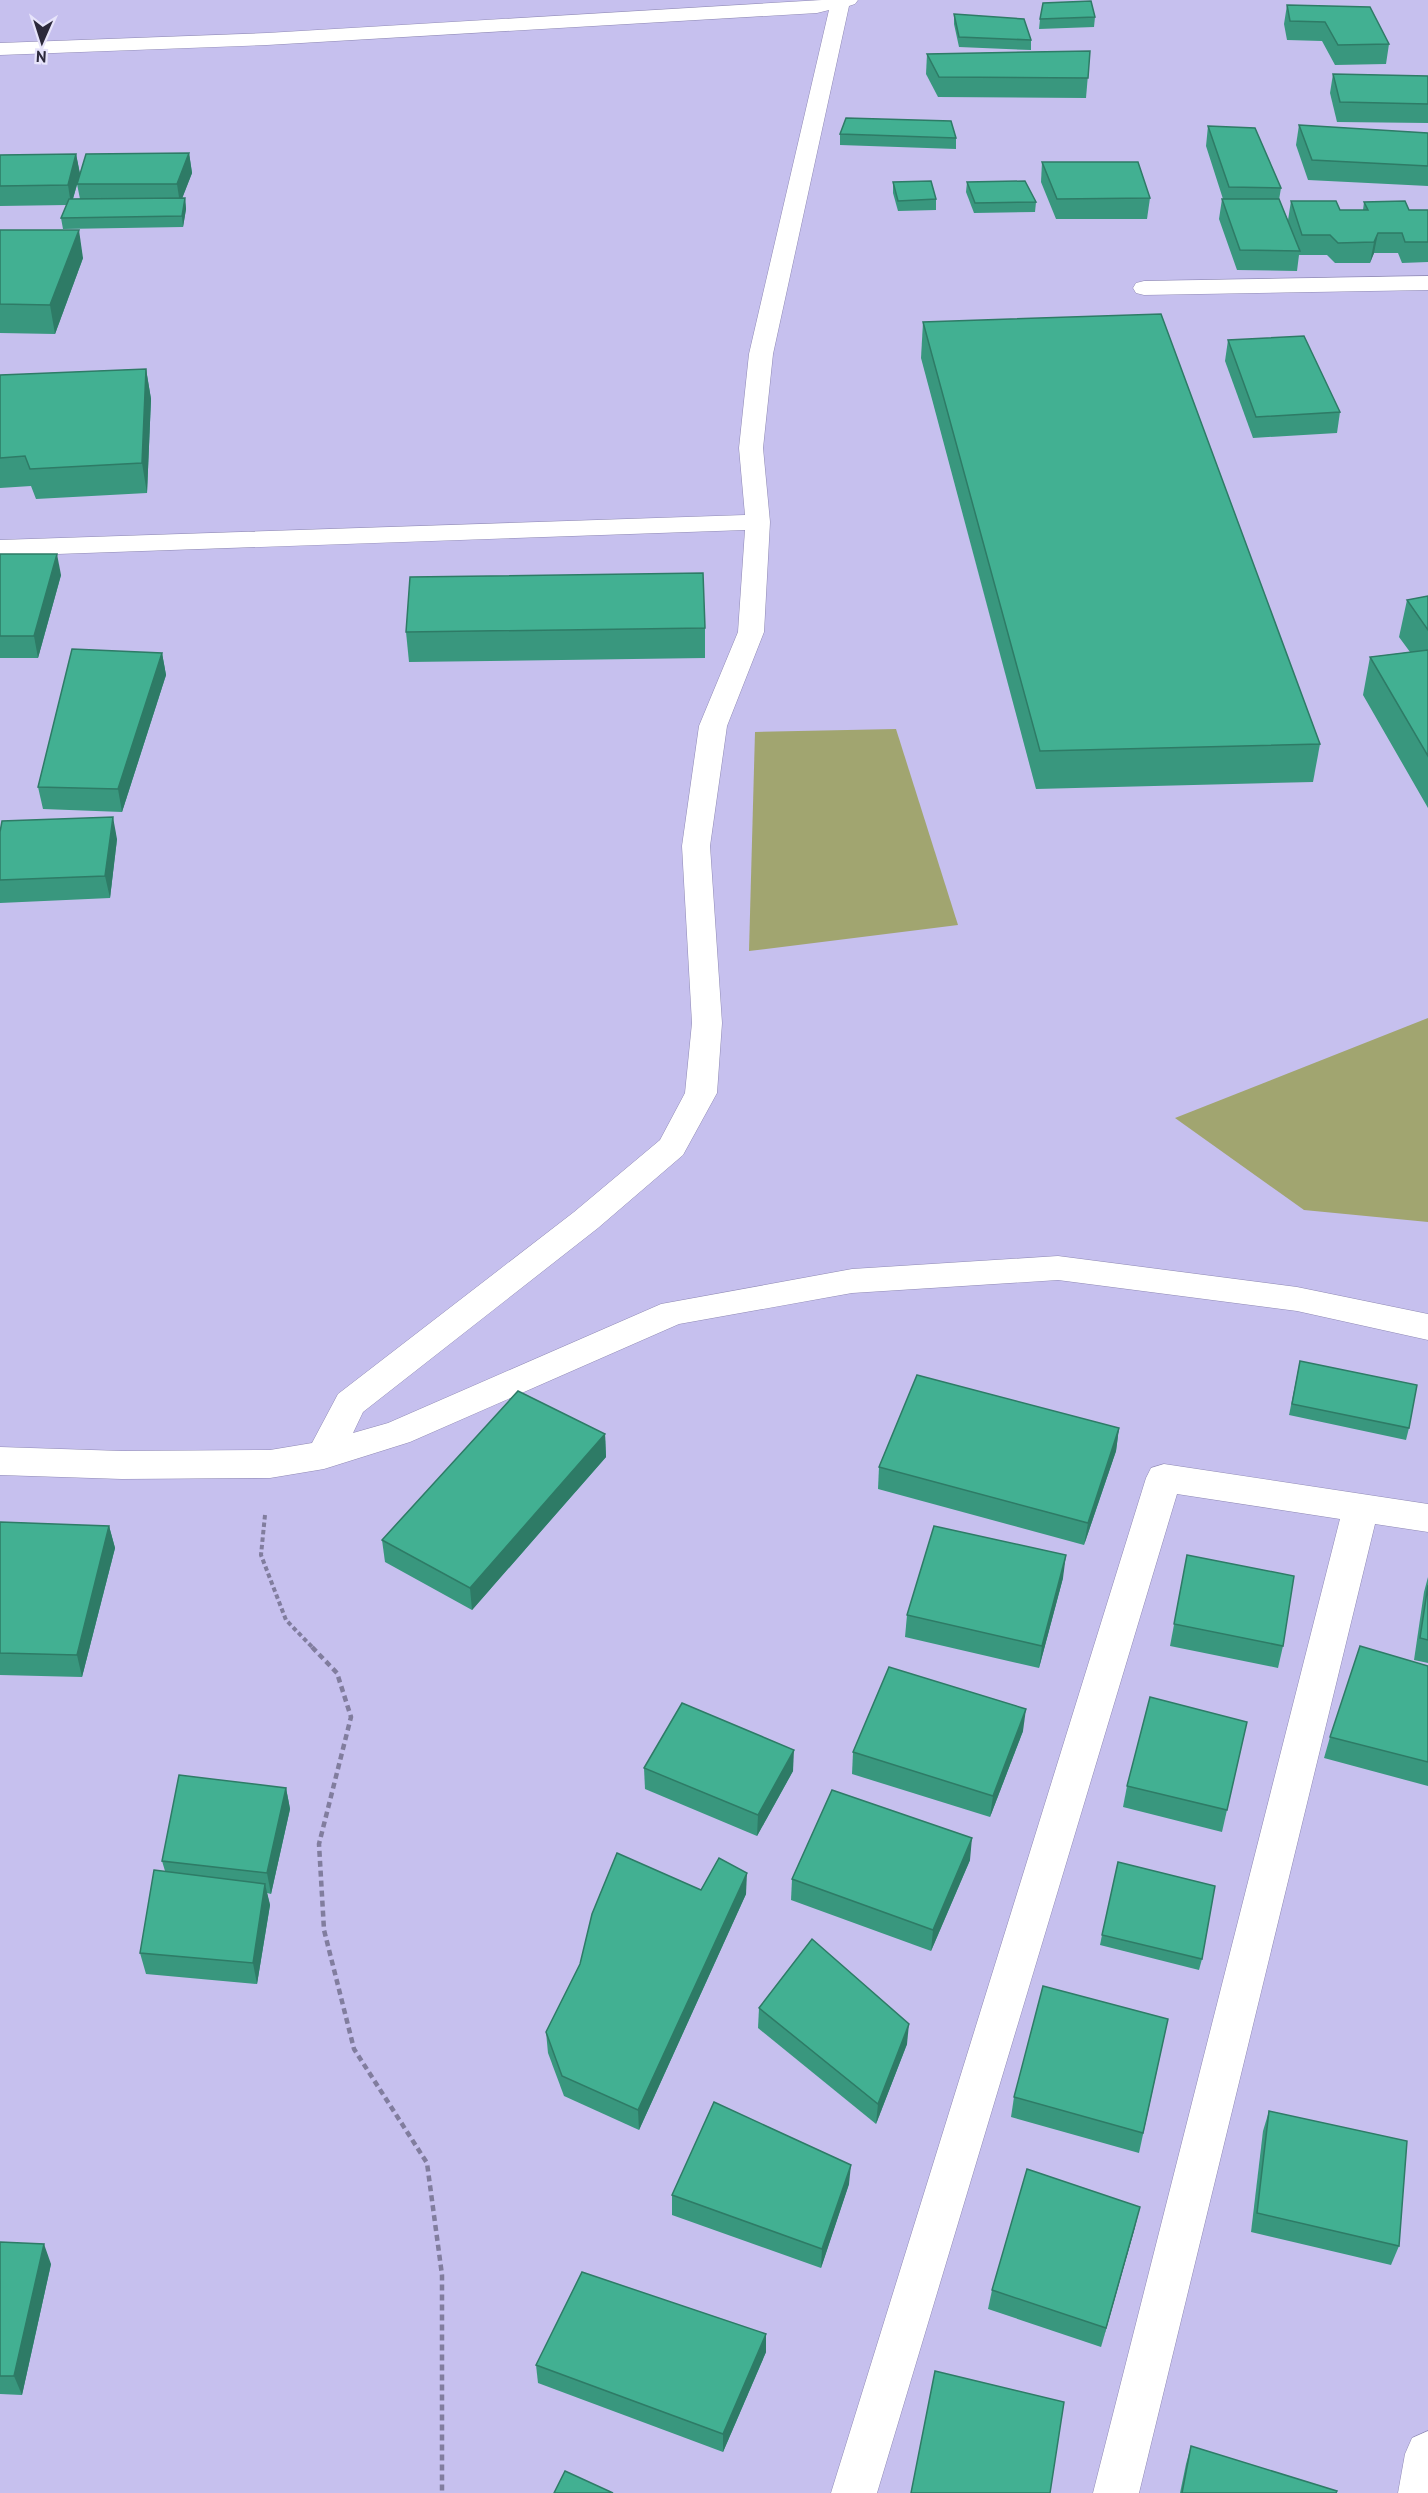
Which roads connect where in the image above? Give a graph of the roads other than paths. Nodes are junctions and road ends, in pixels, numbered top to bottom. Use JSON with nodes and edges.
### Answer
{"nodes":[{"id":1,"x":844,"y":1,"type":"edge"},
{"id":2,"x":0,"y":49,"type":"edge"},
{"id":3,"x":1428,"y":283,"type":"edge"},
{"id":4,"x":1144,"y":288,"type":"dead end"},
{"id":5,"x":758,"y":522,"type":"junction"},
{"id":6,"x":0,"y":548,"type":"edge"},
{"id":7,"x":1428,"y":1327,"type":"edge"},
{"id":8,"x":324,"y":1455,"type":"junction"},
{"id":9,"x":0,"y":1461,"type":"edge"},
{"id":10,"x":1361,"y":1507,"type":"junction"},
{"id":11,"x":1428,"y":1518,"type":"edge"},
{"id":12,"x":1428,"y":2454,"type":"edge"},
{"id":13,"x":854,"y":2493,"type":"edge"},
{"id":14,"x":1116,"y":2493,"type":"edge"},
{"id":15,"x":1421,"y":2493,"type":"edge"}],
"edges":[{"from":1,"to":2,"type":"street"},
{"from":1,"to":5,"type":"street"},
{"from":3,"to":4,"type":"street"},
{"from":5,"to":6,"type":"street"},
{"from":5,"to":8,"type":"street"},
{"from":7,"to":8,"type":"street"},
{"from":8,"to":9,"type":"street"},
{"from":10,"to":11,"type":"street"},
{"from":10,"to":13,"type":"street"},
{"from":10,"to":14,"type":"street"},
{"from":12,"to":15,"type":"street"}]}
